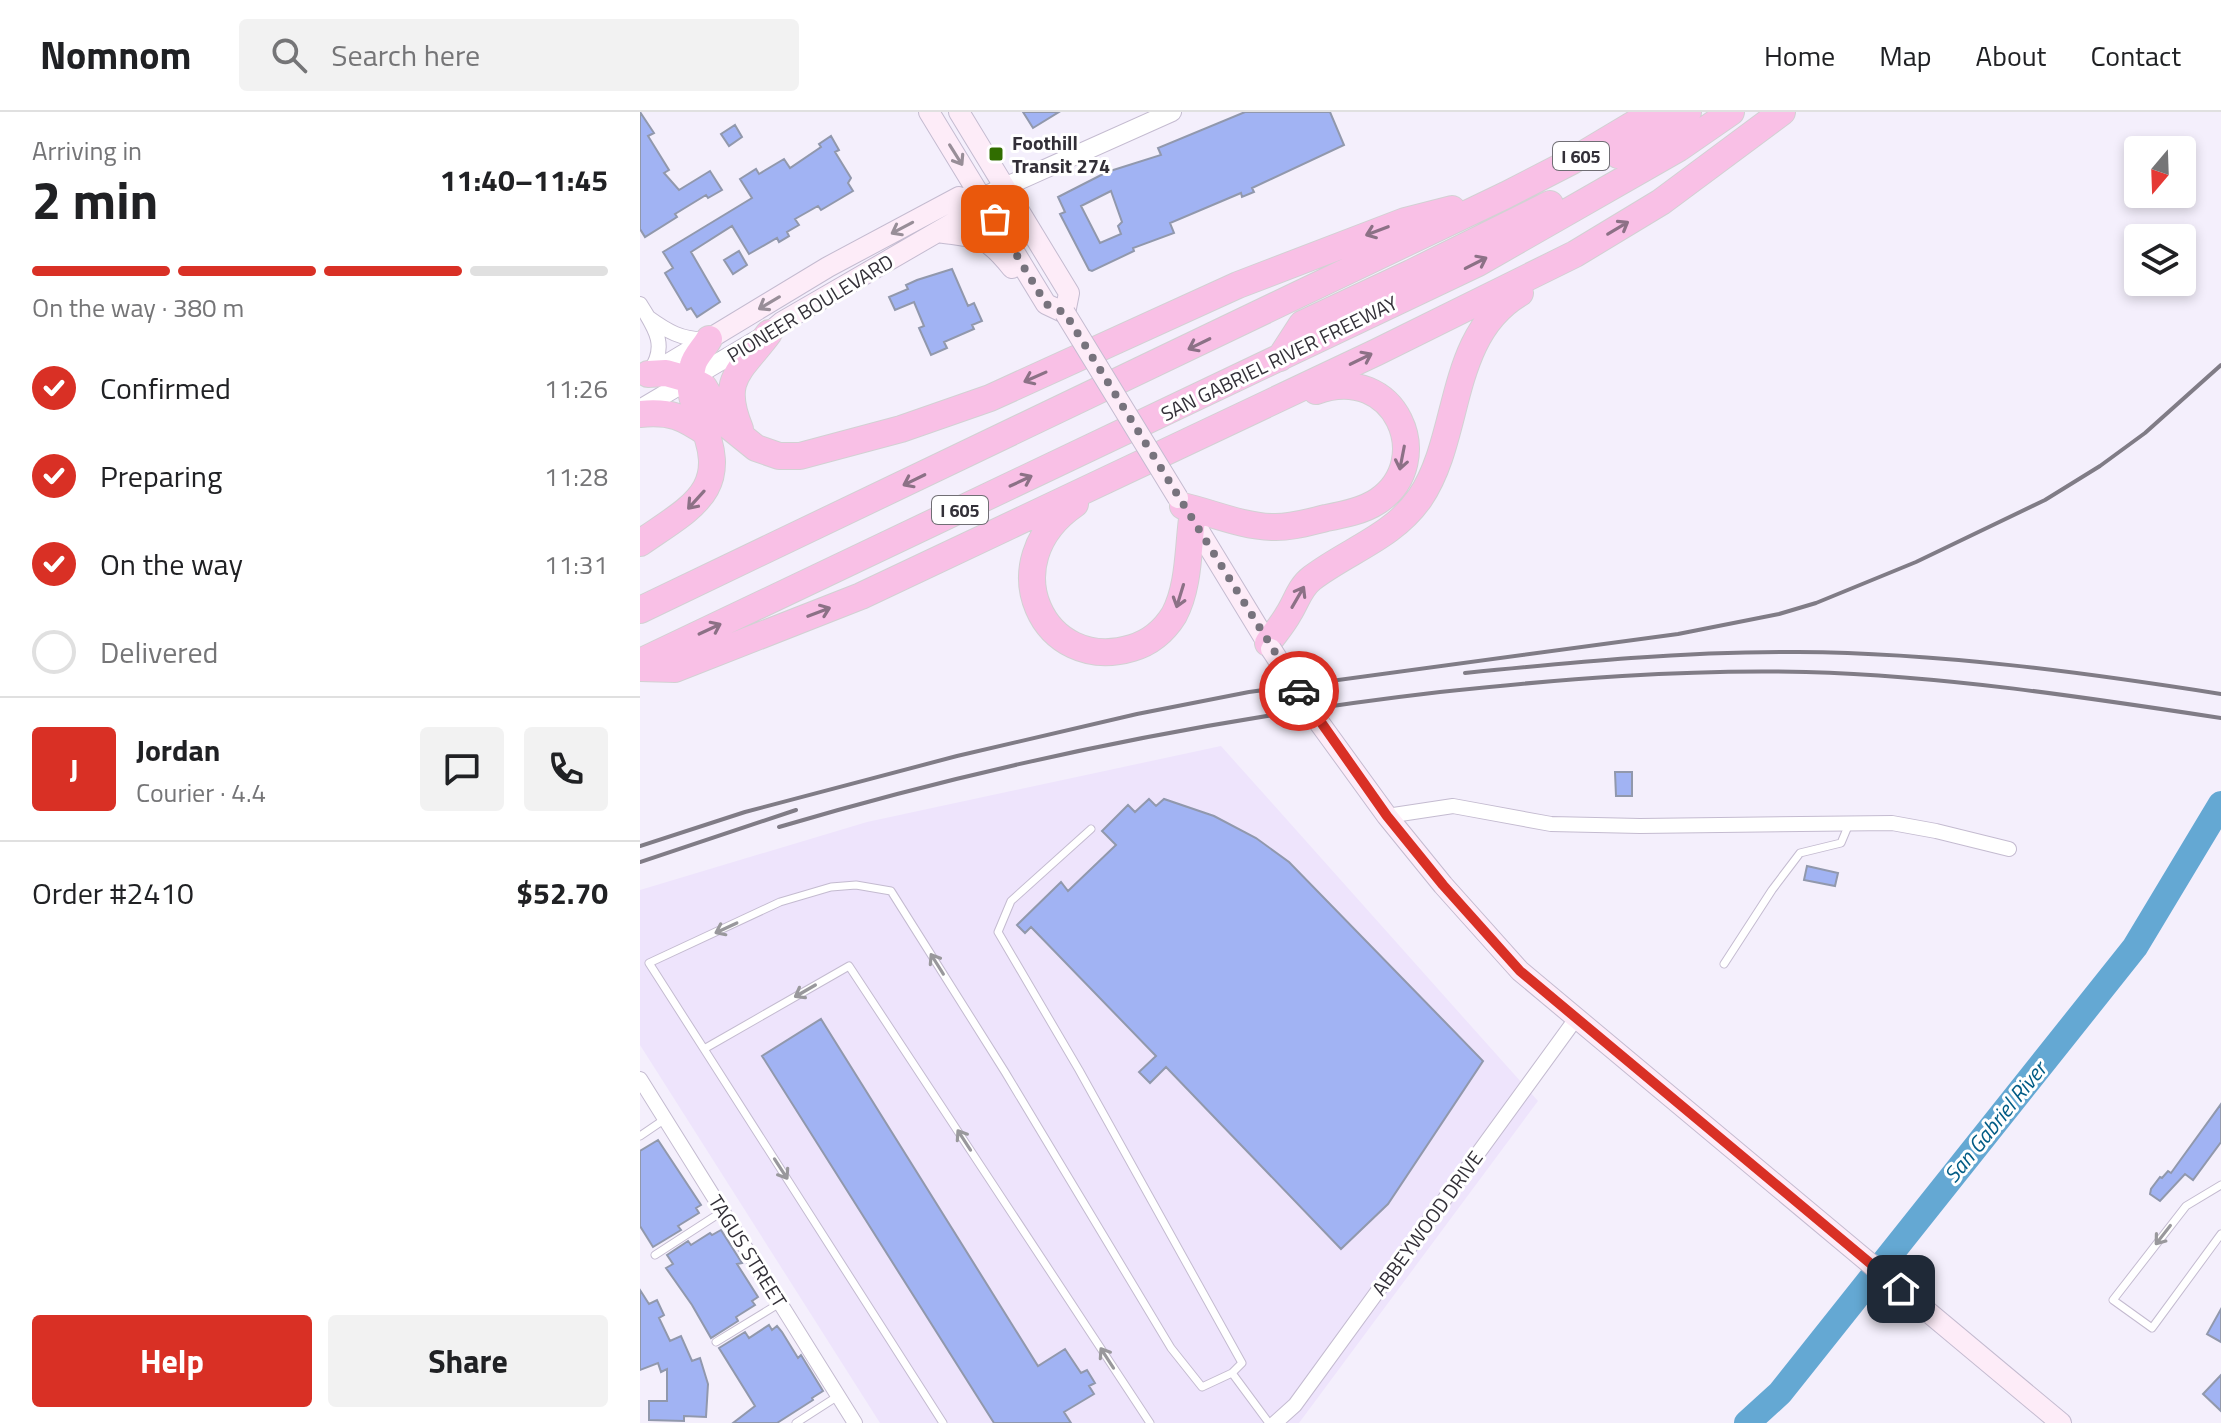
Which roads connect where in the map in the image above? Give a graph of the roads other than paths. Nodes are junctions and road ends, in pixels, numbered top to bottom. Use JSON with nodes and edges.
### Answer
{"nodes":[{"id":1,"x":929,"y":112,"type":"edge"},
{"id":2,"x":959,"y":112,"type":"edge"},
{"id":3,"x":1172,"y":112,"type":"edge"},
{"id":4,"x":1654,"y":112,"type":"edge"},
{"id":5,"x":1688,"y":112,"type":"edge"},
{"id":6,"x":1704,"y":112,"type":"edge"},
{"id":7,"x":1731,"y":112,"type":"edge"},
{"id":8,"x":1782,"y":112,"type":"edge"},
{"id":9,"x":1005,"y":187,"type":"junction"},
{"id":10,"x":1506,"y":195,"type":"junction"},
{"id":11,"x":977,"y":199,"type":"junction"},
{"id":12,"x":938,"y":232,"type":"junction"},
{"id":13,"x":1575,"y":254,"type":"junction"},
{"id":14,"x":1036,"y":288,"type":"junction"},
{"id":15,"x":640,"y":304,"type":"edge"},
{"id":16,"x":1269,"y":310,"type":"junction"},
{"id":17,"x":1065,"y":313,"type":"junction"},
{"id":18,"x":649,"y":318,"type":"junction"},
{"id":19,"x":769,"y":333,"type":"junction"},
{"id":20,"x":709,"y":339,"type":"junction"},
{"id":21,"x":1280,"y":358,"type":"junction"},
{"id":22,"x":644,"y":377,"type":"edge"},
{"id":23,"x":691,"y":380,"type":"junction"},
{"id":24,"x":640,"y":412,"type":"edge"},
{"id":25,"x":1241,"y":417,"type":"junction"},
{"id":26,"x":708,"y":434,"type":"junction"},
{"id":27,"x":745,"y":439,"type":"junction"},
{"id":28,"x":1125,"y":473,"type":"junction"},
{"id":29,"x":1184,"y":507,"type":"junction"},
{"id":30,"x":640,"y":543,"type":"edge"},
{"id":31,"x":640,"y":610,"type":"edge"},
{"id":32,"x":1270,"y":646,"type":"junction"},
{"id":33,"x":640,"y":665,"type":"edge"},
{"id":34,"x":1387,"y":816,"type":"junction"},
{"id":35,"x":1849,"y":824,"type":"junction"},
{"id":36,"x":1091,"y":829,"type":"dead end"},
{"id":37,"x":2009,"y":849,"type":"dead end"},
{"id":38,"x":1724,"y":964,"type":"dead end"},
{"id":39,"x":1575,"y":1020,"type":"junction"},
{"id":40,"x":704,"y":1049,"type":"junction"},
{"id":41,"x":640,"y":1079,"type":"edge"},
{"id":42,"x":665,"y":1119,"type":"junction"},
{"id":43,"x":640,"y":1136,"type":"edge"},
{"id":44,"x":2221,"y":1185,"type":"edge"},
{"id":45,"x":723,"y":1211,"type":"junction"},
{"id":46,"x":2221,"y":1234,"type":"edge"},
{"id":47,"x":655,"y":1255,"type":"dead end"},
{"id":48,"x":780,"y":1303,"type":"junction"},
{"id":49,"x":716,"y":1342,"type":"dead end"},
{"id":50,"x":1232,"y":1373,"type":"junction"},
{"id":51,"x":838,"y":1396,"type":"junction"},
{"id":52,"x":796,"y":1423,"type":"edge"},
{"id":53,"x":855,"y":1423,"type":"edge"},
{"id":54,"x":943,"y":1423,"type":"edge"},
{"id":55,"x":1150,"y":1423,"type":"edge"},
{"id":56,"x":1269,"y":1423,"type":"edge"},
{"id":57,"x":1275,"y":1423,"type":"edge"},
{"id":58,"x":2061,"y":1423,"type":"edge"}],
"edges":[{"from":1,"to":11,"type":"main road","one_way":true},
{"from":2,"to":9,"type":"main road"},
{"from":3,"to":9,"type":"street","name":"PIONEER BOULEVARD"},
{"from":4,"to":10,"type":"highway","number":"I 605"},
{"from":5,"to":16,"type":"highway"},
{"from":6,"to":21,"type":"highway"},
{"from":21,"to":7,"type":"highway","name":"SAN GABRIEL RIVER FREEWAY","number":"I 605","one_way":true},
{"from":13,"to":8,"type":"highway","one_way":true},
{"from":9,"to":11,"type":"street","name":"PIONEER BOULEVARD"},
{"from":9,"to":17,"type":"main road"},
{"from":10,"to":16,"type":"highway","number":"I 605"},
{"from":10,"to":27,"type":"highway","one_way":true},
{"from":11,"to":12,"type":"main road","name":"PIONEER BOULEVARD"},
{"from":11,"to":14,"type":"main road"},
{"from":11,"to":20,"type":"main road","name":"PIONEER BOULEVARD","one_way":true},
{"from":12,"to":14,"type":"main road"},
{"from":12,"to":19,"type":"main road","name":"PIONEER BOULEVARD"},
{"from":25,"to":13,"type":"highway","one_way":true},
{"from":32,"to":13,"type":"highway","one_way":true},
{"from":14,"to":17,"type":"main road"},
{"from":15,"to":18,"type":"street"},
{"from":16,"to":31,"type":"highway","number":"I 605","one_way":true},
{"from":17,"to":29,"type":"main road","bridge":true},
{"from":18,"to":20,"type":"street"},
{"from":18,"to":22,"type":"street"},
{"from":19,"to":23,"type":"street","name":"PIONEER BOULEVARD"},
{"from":19,"to":27,"type":"highway"},
{"from":20,"to":22,"type":"street","name":"PIONEER BOULEVARD"},
{"from":20,"to":23,"type":"highway"},
{"from":33,"to":21,"type":"highway","name":"SAN GABRIEL RIVER FREEWAY","number":"I 605","one_way":true},
{"from":22,"to":23,"type":"highway"},
{"from":23,"to":24,"type":"street","name":"PIONEER BOULEVARD"},
{"from":23,"to":26,"type":"highway"},
{"from":23,"to":27,"type":"highway"},
{"from":24,"to":26,"type":"highway"},
{"from":25,"to":28,"type":"highway"},
{"from":25,"to":29,"type":"highway","one_way":true},
{"from":26,"to":30,"type":"highway","one_way":true},
{"from":29,"to":28,"type":"highway","one_way":true},
{"from":33,"to":28,"type":"highway","one_way":true},
{"from":29,"to":32,"type":"main road"},
{"from":32,"to":34,"type":"main road","bridge":true},
{"from":34,"to":35,"type":"street"},
{"from":34,"to":39,"type":"main road"},
{"from":35,"to":37,"type":"street"},
{"from":35,"to":38,"type":"lane"},
{"from":36,"to":50,"type":"lane"},
{"from":39,"to":57,"type":"street","name":"ABBEYWOOD DRIVE"},
{"from":39,"to":58,"type":"main road"},
{"from":50,"to":40,"type":"lane","one_way":true},
{"from":40,"to":54,"type":"lane","one_way":true},
{"from":55,"to":40,"type":"lane","one_way":true},
{"from":41,"to":42,"type":"street","name":"TAGUS STREET"},
{"from":42,"to":43,"type":"lane"},
{"from":42,"to":45,"type":"street","name":"TAGUS STREET"},
{"from":44,"to":46,"type":"lane","one_way":true},
{"from":45,"to":47,"type":"lane"},
{"from":45,"to":48,"type":"street","name":"TAGUS STREET"},
{"from":48,"to":49,"type":"lane"},
{"from":48,"to":51,"type":"street","name":"TAGUS STREET"},
{"from":50,"to":56,"type":"lane"},
{"from":51,"to":52,"type":"lane"},
{"from":51,"to":53,"type":"street","name":"TAGUS STREET"}]}
